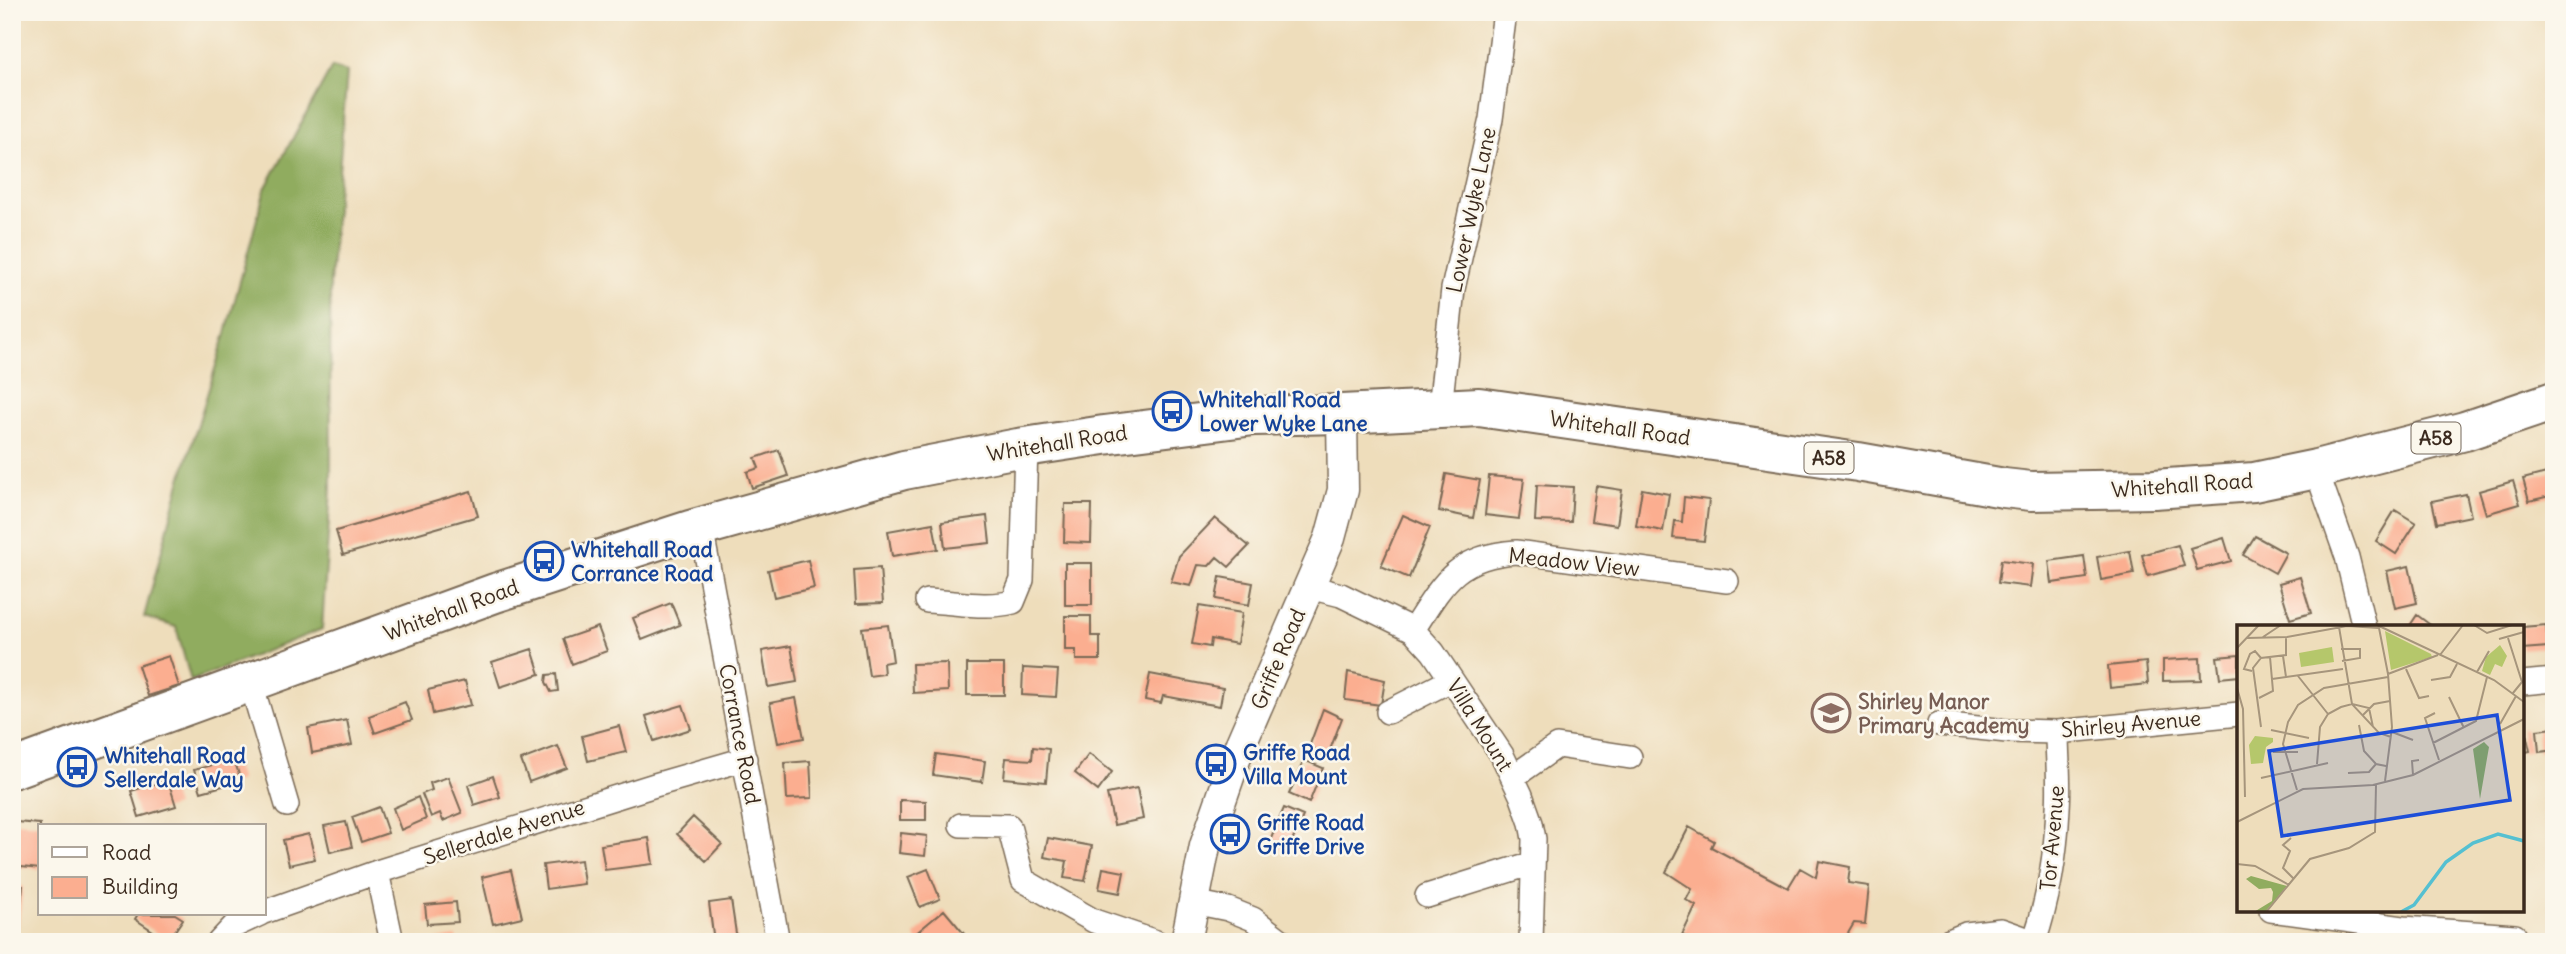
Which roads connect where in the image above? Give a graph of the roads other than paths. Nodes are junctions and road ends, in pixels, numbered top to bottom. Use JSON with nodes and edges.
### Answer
{"nodes":[{"id":1,"x":1505,"y":12,"type":"edge"},
{"id":2,"x":2554,"y":401,"type":"edge"},
{"id":3,"x":1440,"y":408,"type":"junction"},
{"id":4,"x":1342,"y":414,"type":"junction"},
{"id":5,"x":1026,"y":447,"type":"junction"},
{"id":6,"x":2316,"y":469,"type":"junction"},
{"id":7,"x":701,"y":527,"type":"junction"},
{"id":8,"x":1727,"y":581,"type":"dead end"},
{"id":9,"x":1309,"y":587,"type":"junction"},
{"id":10,"x":928,"y":601,"type":"dead end"},
{"id":11,"x":2364,"y":625,"type":"edge"},
{"id":12,"x":1413,"y":630,"type":"junction"},
{"id":13,"x":1451,"y":680,"type":"junction"},
{"id":14,"x":2554,"y":680,"type":"edge"},
{"id":15,"x":251,"y":683,"type":"junction"},
{"id":16,"x":2524,"y":683,"type":"edge"},
{"id":17,"x":1388,"y":712,"type":"dead end"},
{"id":18,"x":2237,"y":714,"type":"edge"},
{"id":19,"x":1938,"y":724,"type":"dead end"},
{"id":20,"x":2057,"y":732,"type":"junction"},
{"id":21,"x":1630,"y":757,"type":"dead end"},
{"id":22,"x":745,"y":759,"type":"junction"},
{"id":23,"x":12,"y":769,"type":"edge"},
{"id":24,"x":1513,"y":777,"type":"junction"},
{"id":25,"x":287,"y":805,"type":"dead end"},
{"id":26,"x":961,"y":825,"type":"dead end"},
{"id":27,"x":1533,"y":863,"type":"junction"},
{"id":28,"x":377,"y":872,"type":"junction"},
{"id":29,"x":1427,"y":896,"type":"dead end"},
{"id":30,"x":1193,"y":902,"type":"junction"},
{"id":31,"x":266,"y":912,"type":"edge"},
{"id":32,"x":2286,"y":912,"type":"edge"},
{"id":33,"x":256,"y":916,"type":"edge"},
{"id":34,"x":2402,"y":927,"type":"edge"},
{"id":35,"x":2515,"y":936,"type":"dead end"},
{"id":36,"x":219,"y":942,"type":"edge"},
{"id":37,"x":392,"y":942,"type":"edge"},
{"id":38,"x":778,"y":942,"type":"edge"},
{"id":39,"x":1156,"y":942,"type":"edge"},
{"id":40,"x":1186,"y":942,"type":"edge"},
{"id":41,"x":1283,"y":942,"type":"edge"},
{"id":42,"x":1531,"y":942,"type":"edge"},
{"id":43,"x":1947,"y":942,"type":"edge"},
{"id":44,"x":2034,"y":942,"type":"edge"}],
"edges":[{"from":1,"to":3,"type":"street","name":"Lower Wyke Lane"},
{"from":2,"to":6,"type":"highway","name":"Whitehall Road","number":"A58"},
{"from":3,"to":4,"type":"highway","name":"Whitehall Road","number":"A58"},
{"from":3,"to":6,"type":"highway","name":"Whitehall Road","number":"A58"},
{"from":4,"to":5,"type":"highway","name":"Whitehall Road","number":"A58"},
{"from":4,"to":9,"type":"street","name":"Griffe Road"},
{"from":5,"to":7,"type":"highway","name":"Whitehall Road","number":"A58"},
{"from":5,"to":10,"type":"street"},
{"from":6,"to":11,"type":"street"},
{"from":7,"to":15,"type":"highway","name":"Whitehall Road","number":"A58"},
{"from":7,"to":22,"type":"street","name":"Corrance Road"},
{"from":8,"to":12,"type":"street","name":"Meadow View"},
{"from":9,"to":12,"type":"street","name":"Villa Mount"},
{"from":9,"to":30,"type":"street","name":"Griffe Road"},
{"from":12,"to":13,"type":"street","name":"Villa Mount"},
{"from":13,"to":17,"type":"street"},
{"from":13,"to":24,"type":"street","name":"Villa Mount"},
{"from":14,"to":16,"type":"street"},
{"from":15,"to":23,"type":"highway","name":"Whitehall Road","number":"A58"},
{"from":15,"to":25,"type":"street"},
{"from":18,"to":20,"type":"street","name":"Shirley Avenue"},
{"from":19,"to":20,"type":"street","name":"Shirley Avenue"},
{"from":20,"to":44,"type":"street","name":"Tor Avenue"},
{"from":21,"to":24,"type":"street"},
{"from":22,"to":28,"type":"street","name":"Sellerdale Avenue"},
{"from":22,"to":38,"type":"street","name":"Corrance Road"},
{"from":24,"to":27,"type":"street","name":"Villa Mount"},
{"from":26,"to":39,"type":"street"},
{"from":27,"to":29,"type":"street"},
{"from":27,"to":42,"type":"street","name":"Villa Mount"},
{"from":28,"to":31,"type":"street","name":"Sellerdale Avenue"},
{"from":28,"to":37,"type":"street"},
{"from":30,"to":40,"type":"street","name":"Griffe Road"},
{"from":30,"to":41,"type":"street"},
{"from":32,"to":34,"type":"street"},
{"from":33,"to":36,"type":"street","name":"Sellerdale Avenue"},
{"from":34,"to":35,"type":"street"},
{"from":43,"to":44,"type":"street"}]}
